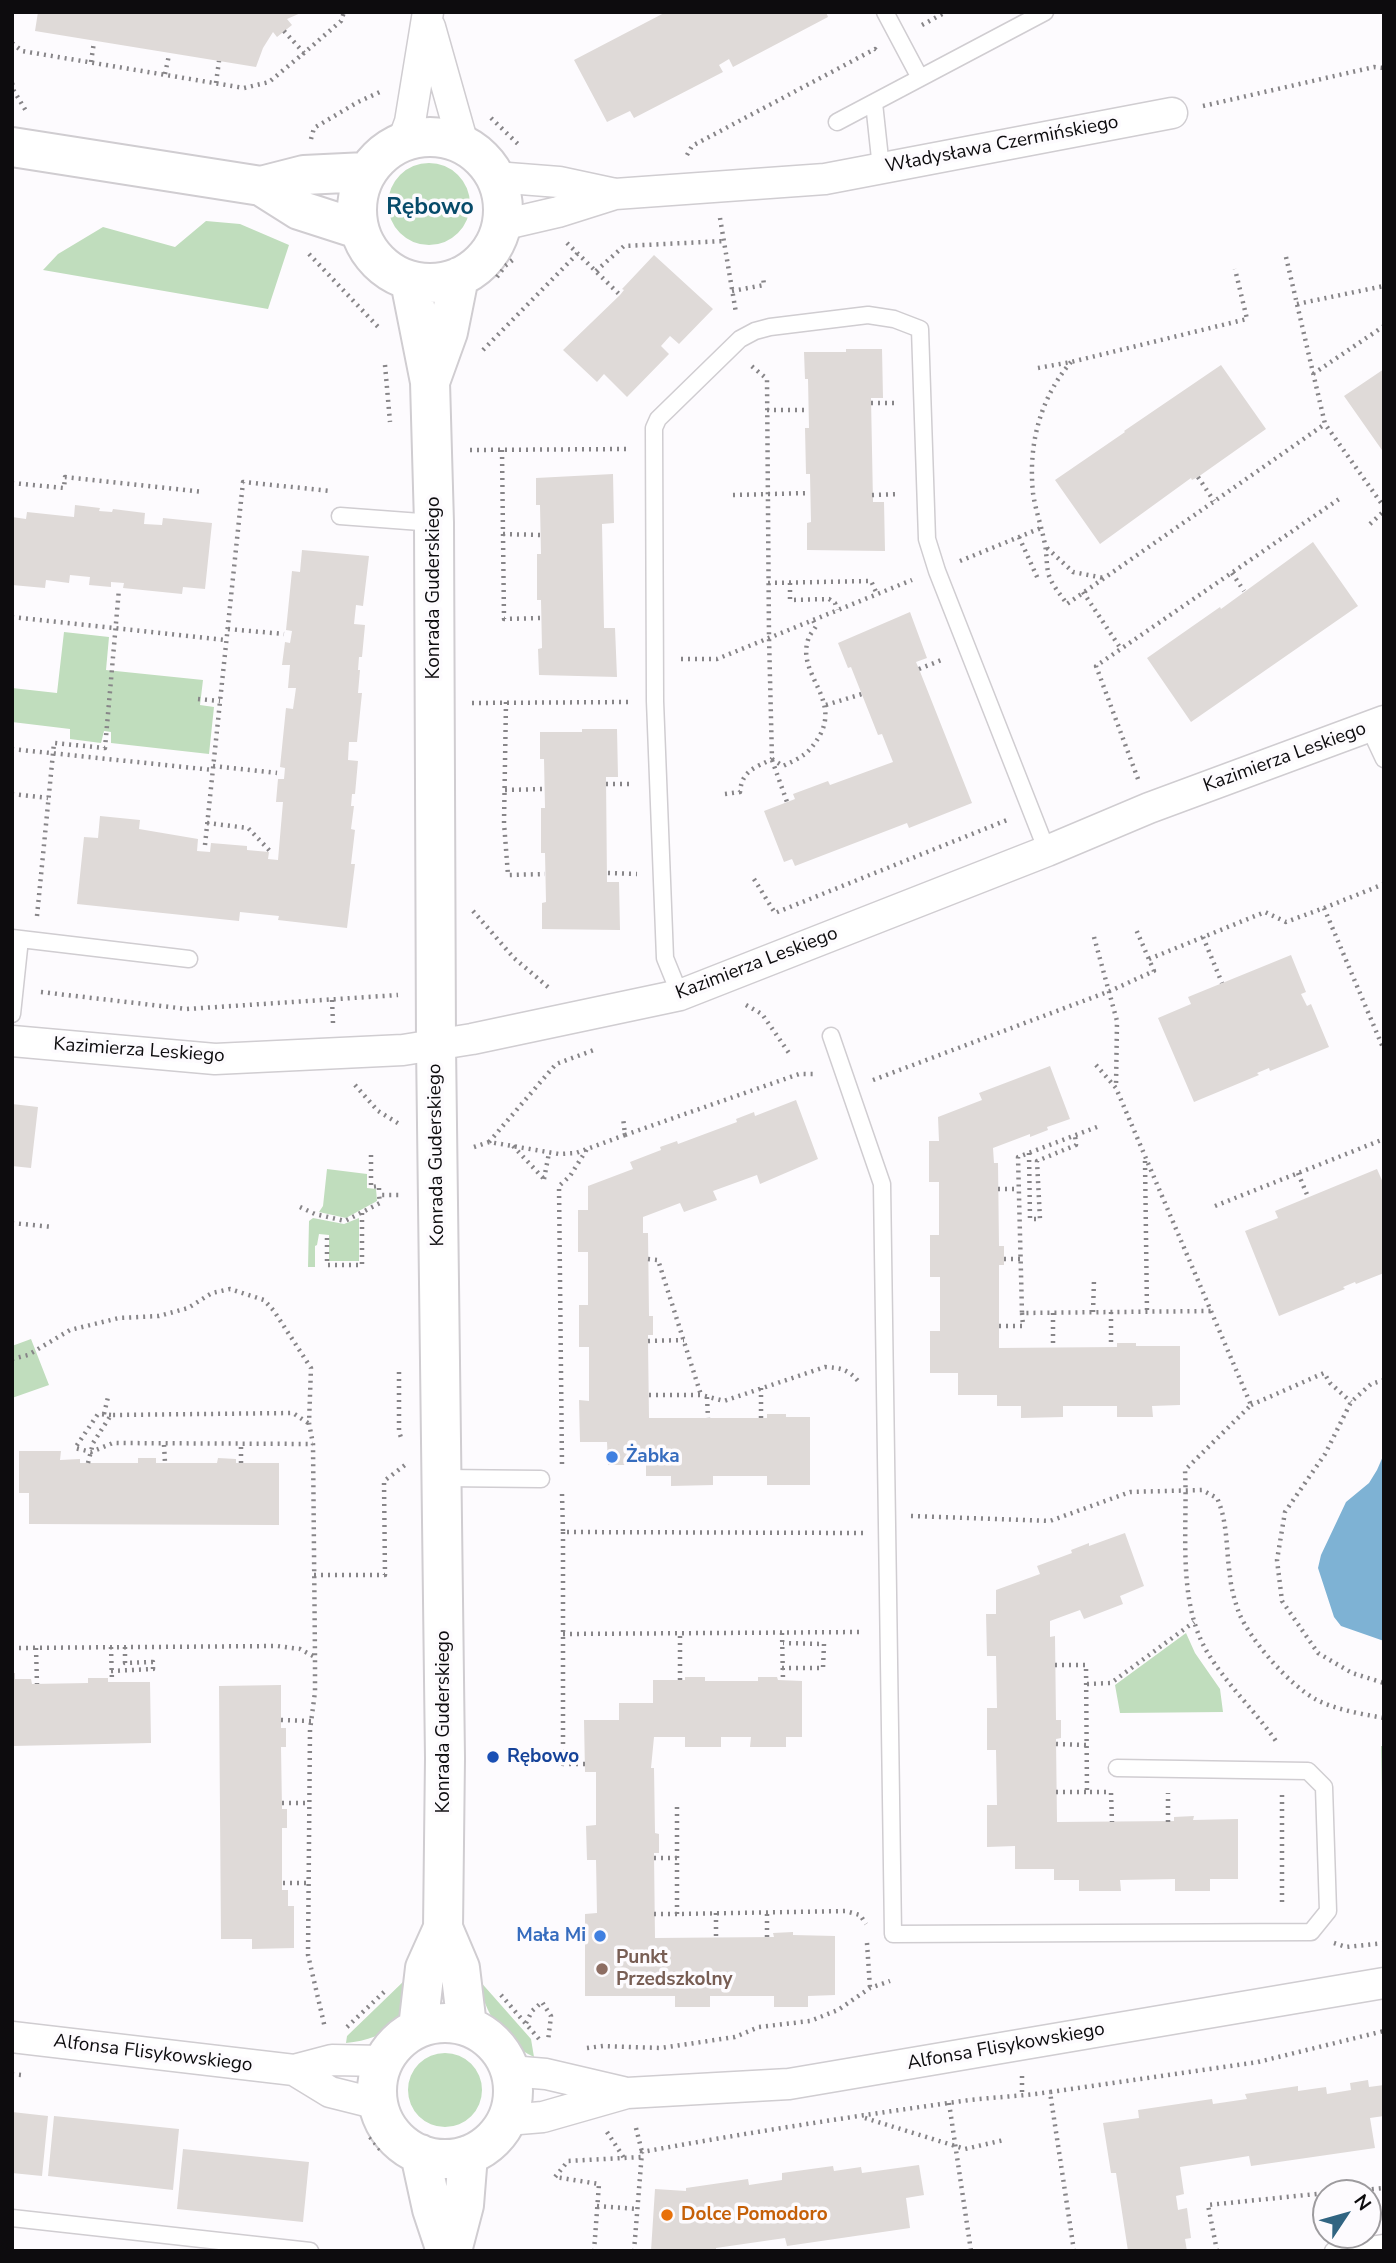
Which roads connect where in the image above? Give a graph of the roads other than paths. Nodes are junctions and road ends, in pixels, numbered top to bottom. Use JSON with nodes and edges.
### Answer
{"nodes":[{"id":1,"x":885,"y":12,"type":"edge"},
{"id":2,"x":1045,"y":12,"type":"edge"},
{"id":3,"x":428,"y":16,"type":"edge"},
{"id":4,"x":919,"y":78,"type":"junction"},
{"id":5,"x":874,"y":103,"type":"junction"},
{"id":6,"x":1172,"y":113,"type":"road end"},
{"id":7,"x":837,"y":122,"type":"dead end"},
{"id":8,"x":403,"y":141,"type":"junction"},
{"id":9,"x":463,"y":144,"type":"junction"},
{"id":10,"x":12,"y":147,"type":"edge"},
{"id":11,"x":881,"y":168,"type":"junction"},
{"id":12,"x":366,"y":172,"type":"junction"},
{"id":13,"x":495,"y":177,"type":"junction"},
{"id":14,"x":261,"y":186,"type":"junction"},
{"id":15,"x":615,"y":194,"type":"junction"},
{"id":16,"x":358,"y":229,"type":"junction"},
{"id":17,"x":513,"y":238,"type":"junction"},
{"id":18,"x":410,"y":281,"type":"junction"},
{"id":19,"x":475,"y":281,"type":"junction"},
{"id":20,"x":430,"y":382,"type":"junction"},
{"id":21,"x":340,"y":516,"type":"dead end"},
{"id":22,"x":434,"y":523,"type":"junction"},
{"id":23,"x":1377,"y":724,"type":"edge"},
{"id":24,"x":1384,"y":759,"type":"edge"},
{"id":25,"x":1047,"y":850,"type":"junction"},
{"id":26,"x":22,"y":939,"type":"edge"},
{"id":27,"x":189,"y":959,"type":"dead end"},
{"id":28,"x":680,"y":995,"type":"junction"},
{"id":29,"x":12,"y":1014,"type":"edge"},
{"id":30,"x":831,"y":1036,"type":"dead end"},
{"id":31,"x":12,"y":1041,"type":"edge"},
{"id":32,"x":436,"y":1045,"type":"junction"},
{"id":33,"x":425,"y":1470,"type":"junction"},
{"id":34,"x":541,"y":1479,"type":"dead end"},
{"id":35,"x":1117,"y":1768,"type":"dead end"},
{"id":36,"x":443,"y":1928,"type":"junction"},
{"id":37,"x":1384,"y":1983,"type":"edge"},
{"id":38,"x":467,"y":2026,"type":"junction"},
{"id":39,"x":418,"y":2028,"type":"junction"},
{"id":40,"x":12,"y":2037,"type":"edge"},
{"id":41,"x":383,"y":2060,"type":"junction"},
{"id":42,"x":294,"y":2070,"type":"junction"},
{"id":43,"x":510,"y":2071,"type":"junction"},
{"id":44,"x":627,"y":2093,"type":"junction"},
{"id":45,"x":372,"y":2118,"type":"junction"},
{"id":46,"x":507,"y":2120,"type":"junction"},
{"id":47,"x":402,"y":2154,"type":"junction"},
{"id":48,"x":468,"y":2155,"type":"junction"},
{"id":49,"x":12,"y":2218,"type":"edge"},
{"id":50,"x":1384,"y":2243,"type":"edge"},
{"id":51,"x":310,"y":2251,"type":"edge"},
{"id":52,"x":446,"y":2251,"type":"edge"},
{"id":53,"x":452,"y":2251,"type":"edge"},
{"id":54,"x":1333,"y":2251,"type":"edge"}],
"edges":[{"from":1,"to":4,"type":"lane"},
{"from":2,"to":4,"type":"lane"},
{"from":3,"to":8,"type":"street"},
{"from":3,"to":9,"type":"street"},
{"from":4,"to":5,"type":"lane"},
{"from":5,"to":7,"type":"lane"},
{"from":5,"to":11,"type":"lane"},
{"from":6,"to":11,"type":"street","name":"Władysława Czermińskiego"},
{"from":8,"to":9,"type":"street"},
{"from":8,"to":12,"type":"street"},
{"from":9,"to":13,"type":"street"},
{"from":10,"to":14,"type":"street"},
{"from":11,"to":15,"type":"street","name":"Władysława Czermińskiego"},
{"from":12,"to":14,"type":"street"},
{"from":12,"to":16,"type":"street"},
{"from":13,"to":15,"type":"street","name":"Władysława Czermińskiego"},
{"from":13,"to":17,"type":"street"},
{"from":14,"to":16,"type":"street"},
{"from":15,"to":17,"type":"street","name":"Władysława Czermińskiego"},
{"from":16,"to":18,"type":"street"},
{"from":17,"to":19,"type":"street"},
{"from":18,"to":19,"type":"street"},
{"from":18,"to":20,"type":"street","name":"Konrada Guderskiego"},
{"from":19,"to":20,"type":"street","name":"Konrada Guderskiego"},
{"from":20,"to":22,"type":"street","name":"Konrada Guderskiego"},
{"from":21,"to":22,"type":"lane"},
{"from":22,"to":32,"type":"street","name":"Konrada Guderskiego"},
{"from":23,"to":24,"type":"lane"},
{"from":23,"to":25,"type":"street","name":"Kazimierza Leskiego"},
{"from":25,"to":28,"type":"street","name":"Kazimierza Leskiego"},
{"from":25,"to":28,"type":"lane"},
{"from":26,"to":27,"type":"lane"},
{"from":26,"to":29,"type":"lane"},
{"from":28,"to":32,"type":"street","name":"Kazimierza Leskiego"},
{"from":30,"to":35,"type":"lane"},
{"from":31,"to":32,"type":"street","name":"Kazimierza Leskiego"},
{"from":32,"to":33,"type":"street","name":"Konrada Guderskiego"},
{"from":33,"to":34,"type":"lane"},
{"from":33,"to":36,"type":"street","name":"Konrada Guderskiego"},
{"from":36,"to":38,"type":"street","name":"Konrada Guderskiego"},
{"from":36,"to":39,"type":"street","name":"Konrada Guderskiego"},
{"from":37,"to":44,"type":"street","name":"Alfonsa Flisykowskiego"},
{"from":38,"to":39,"type":"street"},
{"from":38,"to":43,"type":"street"},
{"from":39,"to":41,"type":"street"},
{"from":40,"to":42,"type":"street","name":"Alfonsa Flisykowskiego"},
{"from":41,"to":42,"type":"street","name":"Alfonsa Flisykowskiego"},
{"from":41,"to":45,"type":"street"},
{"from":42,"to":45,"type":"street","name":"Alfonsa Flisykowskiego"},
{"from":43,"to":44,"type":"street","name":"Alfonsa Flisykowskiego"},
{"from":43,"to":46,"type":"street"},
{"from":44,"to":46,"type":"street","name":"Alfonsa Flisykowskiego"},
{"from":45,"to":47,"type":"street"},
{"from":46,"to":48,"type":"street"},
{"from":47,"to":48,"type":"street"},
{"from":47,"to":52,"type":"street"},
{"from":48,"to":53,"type":"street"},
{"from":49,"to":51,"type":"lane"},
{"from":50,"to":54,"type":"lane"}]}
